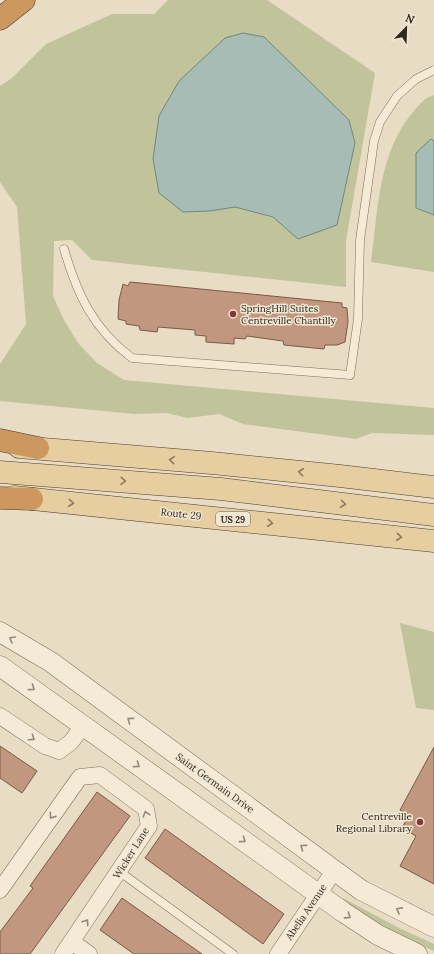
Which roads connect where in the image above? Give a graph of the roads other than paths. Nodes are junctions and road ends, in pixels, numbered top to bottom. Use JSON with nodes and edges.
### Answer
{"nodes":[{"id":1,"x":24,"y":0,"type":"edge"},
{"id":2,"x":0,"y":18,"type":"edge"},
{"id":3,"x":434,"y":70,"type":"edge"},
{"id":4,"x":64,"y":249,"type":"dead end"},
{"id":5,"x":0,"y":440,"type":"edge"},
{"id":6,"x":0,"y":446,"type":"edge"},
{"id":7,"x":38,"y":448,"type":"junction"},
{"id":8,"x":0,"y":472,"type":"edge"},
{"id":9,"x":434,"y":472,"type":"edge"},
{"id":10,"x":340,"y":476,"type":"junction"},
{"id":11,"x":434,"y":487,"type":"edge"},
{"id":12,"x":0,"y":497,"type":"edge"},
{"id":13,"x":32,"y":499,"type":"joint"},
{"id":14,"x":434,"y":515,"type":"edge"},
{"id":15,"x":434,"y":541,"type":"edge"},
{"id":16,"x":0,"y":632,"type":"edge"},
{"id":17,"x":0,"y":666,"type":"edge"},
{"id":18,"x":0,"y":716,"type":"edge"},
{"id":19,"x":84,"y":726,"type":"junction"},
{"id":20,"x":334,"y":870,"type":"junction"},
{"id":21,"x":120,"y":872,"type":"junction"},
{"id":22,"x":0,"y":890,"type":"edge"},
{"id":23,"x":318,"y":894,"type":"junction"},
{"id":24,"x":434,"y":927,"type":"edge"},
{"id":25,"x":68,"y":948,"type":"edge"},
{"id":26,"x":89,"y":954,"type":"edge"},
{"id":27,"x":233,"y":954,"type":"edge"},
{"id":28,"x":278,"y":954,"type":"edge"},
{"id":29,"x":417,"y":954,"type":"edge"}],
"edges":[{"from":1,"to":2,"type":"highway"},
{"from":3,"to":4,"type":"lane"},
{"from":5,"to":7,"type":"highway"},
{"from":6,"to":7,"type":"main road"},
{"from":10,"to":7,"type":"main road","one_way":true},
{"from":8,"to":14,"type":"main road","one_way":true},
{"from":9,"to":10,"type":"main road"},
{"from":10,"to":11,"type":"main road"},
{"from":12,"to":13,"type":"highway"},
{"from":13,"to":15,"type":"main road","name":"Route 29","number":"US 29","one_way":true},
{"from":20,"to":16,"type":"street","name":"Saint Germain Drive","one_way":true},
{"from":17,"to":19,"type":"street","one_way":true},
{"from":18,"to":19,"type":"street","one_way":true},
{"from":19,"to":23,"type":"street","one_way":true},
{"from":20,"to":23,"type":"street","name":"Abelia Avenue"},
{"from":24,"to":20,"type":"street","name":"Saint Germain Drive","one_way":true},
{"from":21,"to":22,"type":"street","name":"Wicker Lane","one_way":true},
{"from":25,"to":21,"type":"street","name":"Wicker Lane","one_way":true},
{"from":21,"to":27,"type":"lane"},
{"from":23,"to":28,"type":"street","name":"Abelia Avenue"},
{"from":23,"to":29,"type":"street","one_way":true},
{"from":25,"to":26,"type":"street"}]}
